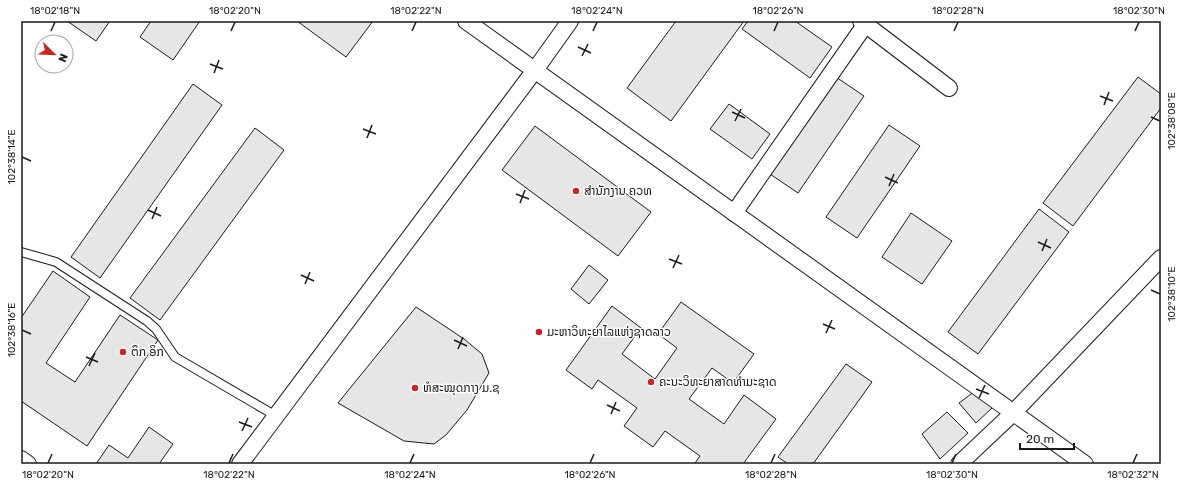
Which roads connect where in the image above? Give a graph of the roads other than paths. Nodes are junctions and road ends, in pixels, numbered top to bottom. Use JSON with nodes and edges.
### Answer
{"nodes":[{"id":1,"x":466,"y":21,"type":"edge"},
{"id":2,"x":570,"y":21,"type":"edge"},
{"id":3,"x":863,"y":23,"type":"edge"},
{"id":4,"x":535,"y":70,"type":"junction"},
{"id":5,"x":949,"y":88,"type":"dead end"},
{"id":6,"x":734,"y":213,"type":"junction"},
{"id":7,"x":21,"y":252,"type":"edge"},
{"id":8,"x":1161,"y":258,"type":"edge"},
{"id":9,"x":1013,"y":412,"type":"junction"},
{"id":10,"x":276,"y":416,"type":"junction"},
{"id":11,"x":21,"y":459,"type":"edge"},
{"id":12,"x":28,"y":464,"type":"edge"},
{"id":13,"x":240,"y":464,"type":"edge"},
{"id":14,"x":959,"y":464,"type":"edge"},
{"id":15,"x":1085,"y":464,"type":"edge"}],
"edges":[{"from":1,"to":4,"type":"street"},
{"from":2,"to":4,"type":"street"},
{"from":3,"to":5,"type":"street"},
{"from":3,"to":6,"type":"street"},
{"from":4,"to":6,"type":"street"},
{"from":4,"to":10,"type":"street"},
{"from":6,"to":9,"type":"street"},
{"from":7,"to":10,"type":"lane"},
{"from":8,"to":9,"type":"street"},
{"from":9,"to":14,"type":"street"},
{"from":9,"to":15,"type":"street"},
{"from":10,"to":13,"type":"street"},
{"from":11,"to":12,"type":"street"}]}
